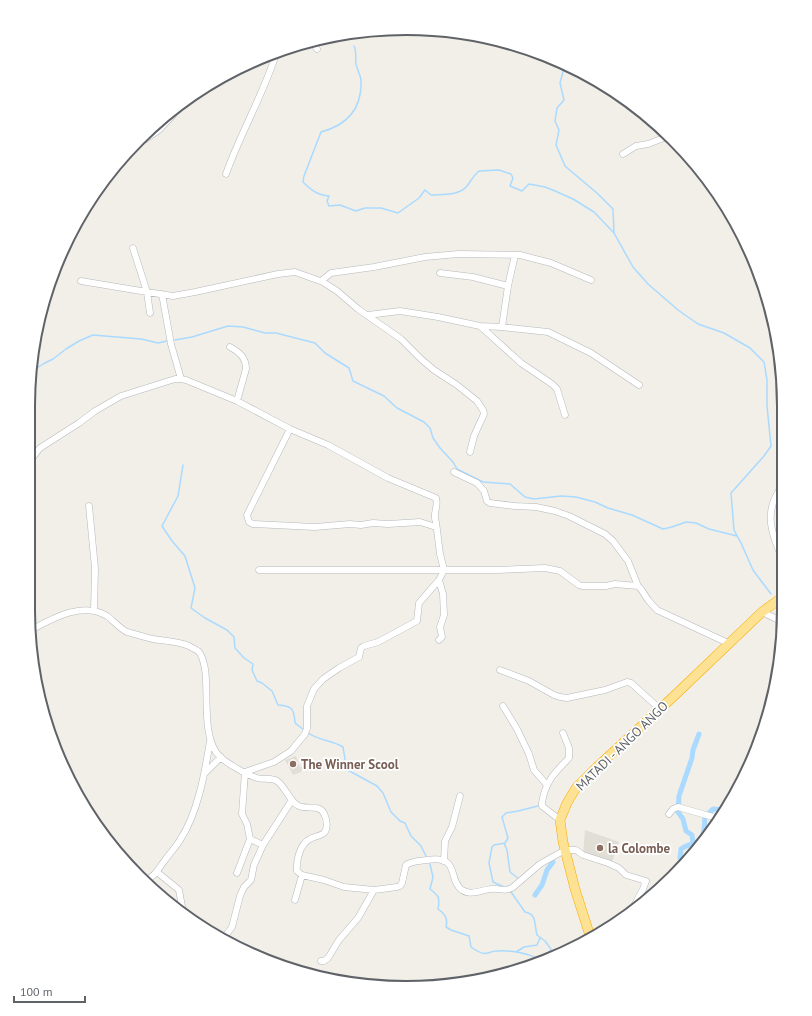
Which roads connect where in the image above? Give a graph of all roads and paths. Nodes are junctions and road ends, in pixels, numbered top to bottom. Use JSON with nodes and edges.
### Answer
{"nodes":[{"id":1,"x":274,"y":60,"type":"edge"},
{"id":2,"x":164,"y":125,"type":"edge"},
{"id":3,"x":156,"y":132,"type":"edge"},
{"id":4,"x":662,"y":138,"type":"edge"},
{"id":5,"x":623,"y":154,"type":"dead end"},
{"id":6,"x":226,"y":174,"type":"dead end"},
{"id":7,"x":133,"y":248,"type":"dead end"},
{"id":8,"x":515,"y":255,"type":"junction"},
{"id":9,"x":440,"y":273,"type":"dead end"},
{"id":10,"x":591,"y":280,"type":"dead end"},
{"id":11,"x":81,"y":281,"type":"dead end"},
{"id":12,"x":321,"y":281,"type":"junction"},
{"id":13,"x":508,"y":286,"type":"junction"},
{"id":14,"x":147,"y":292,"type":"junction"},
{"id":15,"x":162,"y":294,"type":"junction"},
{"id":16,"x":150,"y":313,"type":"dead end"},
{"id":17,"x":368,"y":316,"type":"junction"},
{"id":18,"x":480,"y":326,"type":"junction"},
{"id":19,"x":502,"y":327,"type":"junction"},
{"id":20,"x":230,"y":347,"type":"dead end"},
{"id":21,"x":181,"y":379,"type":"junction"},
{"id":22,"x":639,"y":385,"type":"dead end"},
{"id":23,"x":236,"y":401,"type":"junction"},
{"id":24,"x":565,"y":415,"type":"dead end"},
{"id":25,"x":290,"y":429,"type":"junction"},
{"id":26,"x":470,"y":452,"type":"dead end"},
{"id":27,"x":35,"y":454,"type":"edge"},
{"id":28,"x":454,"y":472,"type":"dead end"},
{"id":29,"x":777,"y":495,"type":"edge"},
{"id":30,"x":89,"y":506,"type":"dead end"},
{"id":31,"x":436,"y":527,"type":"junction"},
{"id":32,"x":777,"y":545,"type":"edge"},
{"id":33,"x":259,"y":570,"type":"dead end"},
{"id":34,"x":444,"y":570,"type":"junction"},
{"id":35,"x":440,"y":580,"type":"junction"},
{"id":36,"x":638,"y":586,"type":"junction"},
{"id":37,"x":777,"y":601,"type":"edge"},
{"id":38,"x":94,"y":611,"type":"junction"},
{"id":39,"x":762,"y":612,"type":"junction"},
{"id":40,"x":777,"y":619,"type":"edge"},
{"id":41,"x":36,"y":628,"type":"edge"},
{"id":42,"x":439,"y":640,"type":"dead end"},
{"id":43,"x":728,"y":643,"type":"junction"},
{"id":44,"x":500,"y":670,"type":"dead end"},
{"id":45,"x":503,"y":706,"type":"dead end"},
{"id":46,"x":660,"y":710,"type":"junction"},
{"id":47,"x":563,"y":733,"type":"dead end"},
{"id":48,"x":210,"y":740,"type":"junction"},
{"id":49,"x":221,"y":757,"type":"junction"},
{"id":50,"x":245,"y":772,"type":"junction"},
{"id":51,"x":205,"y":773,"type":"junction"},
{"id":52,"x":547,"y":785,"type":"junction"},
{"id":53,"x":460,"y":796,"type":"dead end"},
{"id":54,"x":292,"y":800,"type":"junction"},
{"id":55,"x":669,"y":814,"type":"dead end"},
{"id":56,"x":713,"y":817,"type":"edge"},
{"id":57,"x":560,"y":820,"type":"junction"},
{"id":58,"x":250,"y":839,"type":"junction"},
{"id":59,"x":263,"y":846,"type":"junction"},
{"id":60,"x":565,"y":850,"type":"junction"},
{"id":61,"x":444,"y":861,"type":"junction"},
{"id":62,"x":157,"y":872,"type":"junction"},
{"id":63,"x":237,"y":873,"type":"dead end"},
{"id":64,"x":302,"y":874,"type":"junction"},
{"id":65,"x":150,"y":878,"type":"edge"},
{"id":66,"x":374,"y":890,"type":"junction"},
{"id":67,"x":295,"y":900,"type":"dead end"},
{"id":68,"x":637,"y":900,"type":"edge"},
{"id":69,"x":181,"y":905,"type":"edge"},
{"id":70,"x":589,"y":933,"type":"edge"},
{"id":71,"x":226,"y":934,"type":"edge"},
{"id":72,"x":321,"y":961,"type":"dead end"}],
"edges":[{"from":1,"to":6,"type":"street"},
{"from":2,"to":3,"type":"street"},
{"from":4,"to":5,"type":"street"},
{"from":7,"to":14,"type":"street"},
{"from":8,"to":10,"type":"street"},
{"from":8,"to":12,"type":"street"},
{"from":8,"to":13,"type":"street"},
{"from":9,"to":13,"type":"street"},
{"from":11,"to":14,"type":"street"},
{"from":12,"to":15,"type":"street"},
{"from":12,"to":17,"type":"street"},
{"from":13,"to":19,"type":"street"},
{"from":14,"to":15,"type":"street"},
{"from":14,"to":16,"type":"street"},
{"from":15,"to":21,"type":"street"},
{"from":17,"to":18,"type":"street"},
{"from":17,"to":26,"type":"street"},
{"from":18,"to":19,"type":"street"},
{"from":18,"to":24,"type":"street"},
{"from":19,"to":22,"type":"street"},
{"from":20,"to":23,"type":"street"},
{"from":21,"to":23,"type":"street"},
{"from":21,"to":27,"type":"street"},
{"from":23,"to":25,"type":"street"},
{"from":25,"to":31,"type":"street"},
{"from":25,"to":31,"type":"street"},
{"from":28,"to":36,"type":"street"},
{"from":29,"to":32,"type":"street"},
{"from":30,"to":38,"type":"street"},
{"from":31,"to":34,"type":"street"},
{"from":33,"to":34,"type":"street"},
{"from":34,"to":35,"type":"street"},
{"from":34,"to":36,"type":"street"},
{"from":35,"to":42,"type":"street"},
{"from":35,"to":50,"type":"street"},
{"from":36,"to":43,"type":"street"},
{"from":37,"to":39,"type":"highway","name":"MATADI - ANGO ANGO"},
{"from":38,"to":41,"type":"street"},
{"from":38,"to":48,"type":"street"},
{"from":39,"to":40,"type":"street"},
{"from":39,"to":43,"type":"highway","name":"MATADI - ANGO ANGO"},
{"from":43,"to":46,"type":"highway","name":"MATADI - ANGO ANGO"},
{"from":44,"to":46,"type":"street"},
{"from":45,"to":52,"type":"street"},
{"from":46,"to":57,"type":"highway","name":"MATADI - ANGO ANGO"},
{"from":47,"to":52,"type":"street"},
{"from":48,"to":49,"type":"street"},
{"from":48,"to":51,"type":"street"},
{"from":49,"to":50,"type":"street"},
{"from":49,"to":51,"type":"street"},
{"from":50,"to":54,"type":"street"},
{"from":50,"to":58,"type":"street"},
{"from":51,"to":62,"type":"street"},
{"from":52,"to":57,"type":"street"},
{"from":53,"to":61,"type":"street"},
{"from":54,"to":59,"type":"street"},
{"from":54,"to":64,"type":"street"},
{"from":55,"to":56,"type":"street"},
{"from":57,"to":60,"type":"highway"},
{"from":58,"to":59,"type":"street"},
{"from":58,"to":63,"type":"street"},
{"from":59,"to":71,"type":"street"},
{"from":60,"to":61,"type":"street"},
{"from":60,"to":68,"type":"street"},
{"from":60,"to":70,"type":"highway"},
{"from":61,"to":66,"type":"street"},
{"from":62,"to":65,"type":"street"},
{"from":62,"to":69,"type":"street"},
{"from":64,"to":66,"type":"street"},
{"from":64,"to":67,"type":"street"},
{"from":66,"to":72,"type":"street"}]}
